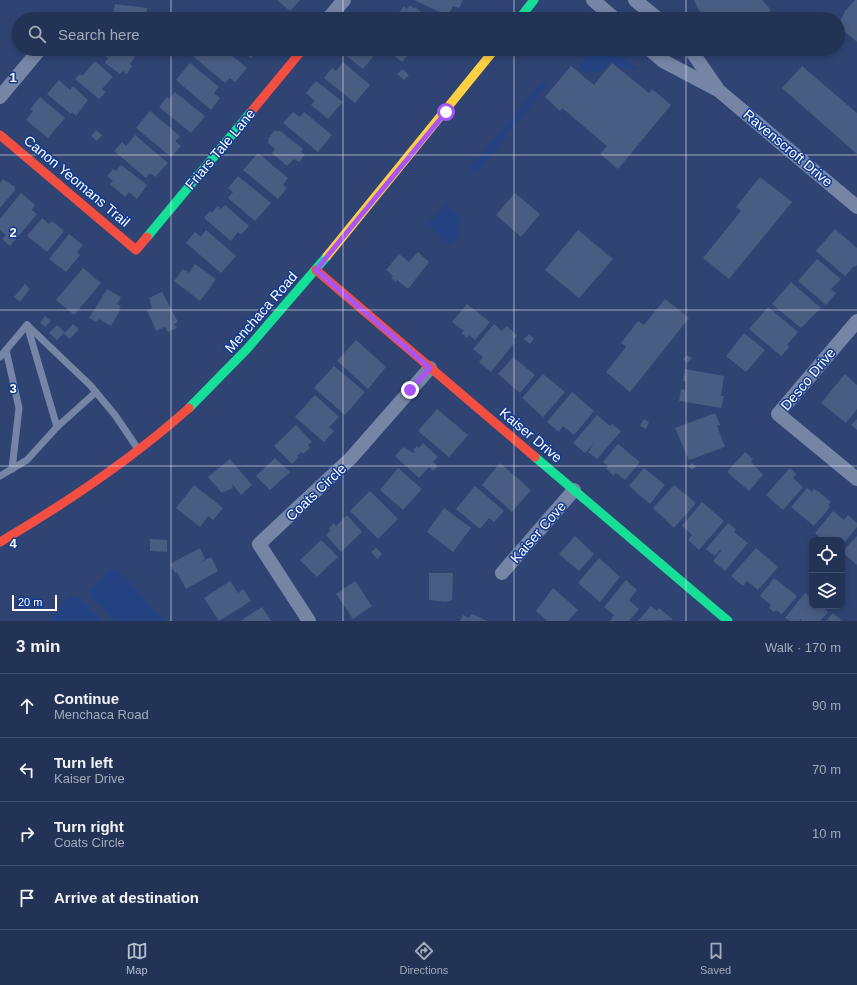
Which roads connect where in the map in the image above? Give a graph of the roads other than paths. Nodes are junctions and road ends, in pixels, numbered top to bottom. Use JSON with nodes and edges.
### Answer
{"nodes":[{"id":1,"x":344,"y":0,"type":"edge"},
{"id":2,"x":534,"y":0,"type":"edge"},
{"id":3,"x":593,"y":0,"type":"edge"},
{"id":4,"x":636,"y":0,"type":"edge"},
{"id":5,"x":334,"y":12,"type":"edge"},
{"id":6,"x":525,"y":12,"type":"edge"},
{"id":7,"x":607,"y":12,"type":"edge"},
{"id":8,"x":650,"y":12,"type":"edge"},
{"id":9,"x":34,"y":56,"type":"edge"},
{"id":10,"x":297,"y":56,"type":"edge"},
{"id":11,"x":489,"y":56,"type":"edge"},
{"id":12,"x":658,"y":56,"type":"edge"},
{"id":13,"x":695,"y":56,"type":"edge"},
{"id":14,"x":718,"y":90,"type":"junction"},
{"id":15,"x":0,"y":97,"type":"edge"},
{"id":16,"x":0,"y":135,"type":"edge"},
{"id":17,"x":857,"y":207,"type":"edge"},
{"id":18,"x":136,"y":250,"type":"joint"},
{"id":19,"x":316,"y":270,"type":"junction"},
{"id":20,"x":857,"y":321,"type":"edge"},
{"id":21,"x":27,"y":325,"type":"junction"},
{"id":22,"x":6,"y":350,"type":"junction"},
{"id":23,"x":0,"y":357,"type":"edge"},
{"id":24,"x":430,"y":368,"type":"junction"},
{"id":25,"x":96,"y":392,"type":"junction"},
{"id":26,"x":57,"y":427,"type":"junction"},
{"id":27,"x":139,"y":451,"type":"junction"},
{"id":28,"x":12,"y":469,"type":"junction"},
{"id":29,"x":0,"y":476,"type":"edge"},
{"id":30,"x":857,"y":479,"type":"edge"},
{"id":31,"x":574,"y":490,"type":"junction"},
{"id":32,"x":0,"y":542,"type":"edge"},
{"id":33,"x":502,"y":573,"type":"dead end"},
{"id":34,"x":309,"y":621,"type":"edge"},
{"id":35,"x":728,"y":621,"type":"edge"}],
"edges":[{"from":1,"to":5,"type":"street"},
{"from":2,"to":6,"type":"street"},
{"from":3,"to":7,"type":"street"},
{"from":4,"to":8,"type":"street"},
{"from":9,"to":15,"type":"street"},
{"from":10,"to":18,"type":"street","name":"Friars Tale Lane"},
{"from":11,"to":19,"type":"street","name":"Menchaca Road"},
{"from":12,"to":14,"type":"street","name":"Ravenscroft Drive"},
{"from":13,"to":14,"type":"street","name":"Ravenscroft Drive"},
{"from":14,"to":17,"type":"street","name":"Ravenscroft Drive"},
{"from":16,"to":18,"type":"street","name":"Canon Yeomans Trail"},
{"from":19,"to":24,"type":"street","name":"Kaiser Drive"},
{"from":19,"to":27,"type":"street","name":"Menchaca Road"},
{"from":20,"to":30,"type":"street","name":"Desco Drive"},
{"from":21,"to":22,"type":"lane"},
{"from":21,"to":25,"type":"lane"},
{"from":21,"to":26,"type":"lane"},
{"from":22,"to":23,"type":"lane"},
{"from":22,"to":28,"type":"lane"},
{"from":24,"to":31,"type":"street","name":"Kaiser Drive"},
{"from":24,"to":34,"type":"street","name":"Coats Circle"},
{"from":25,"to":26,"type":"lane"},
{"from":25,"to":27,"type":"lane"},
{"from":26,"to":28,"type":"lane"},
{"from":27,"to":32,"type":"street","name":"Menchaca Road"},
{"from":28,"to":29,"type":"lane"},
{"from":31,"to":33,"type":"street","name":"Kaiser Cove"},
{"from":31,"to":35,"type":"street","name":"Kaiser Drive"}]}
